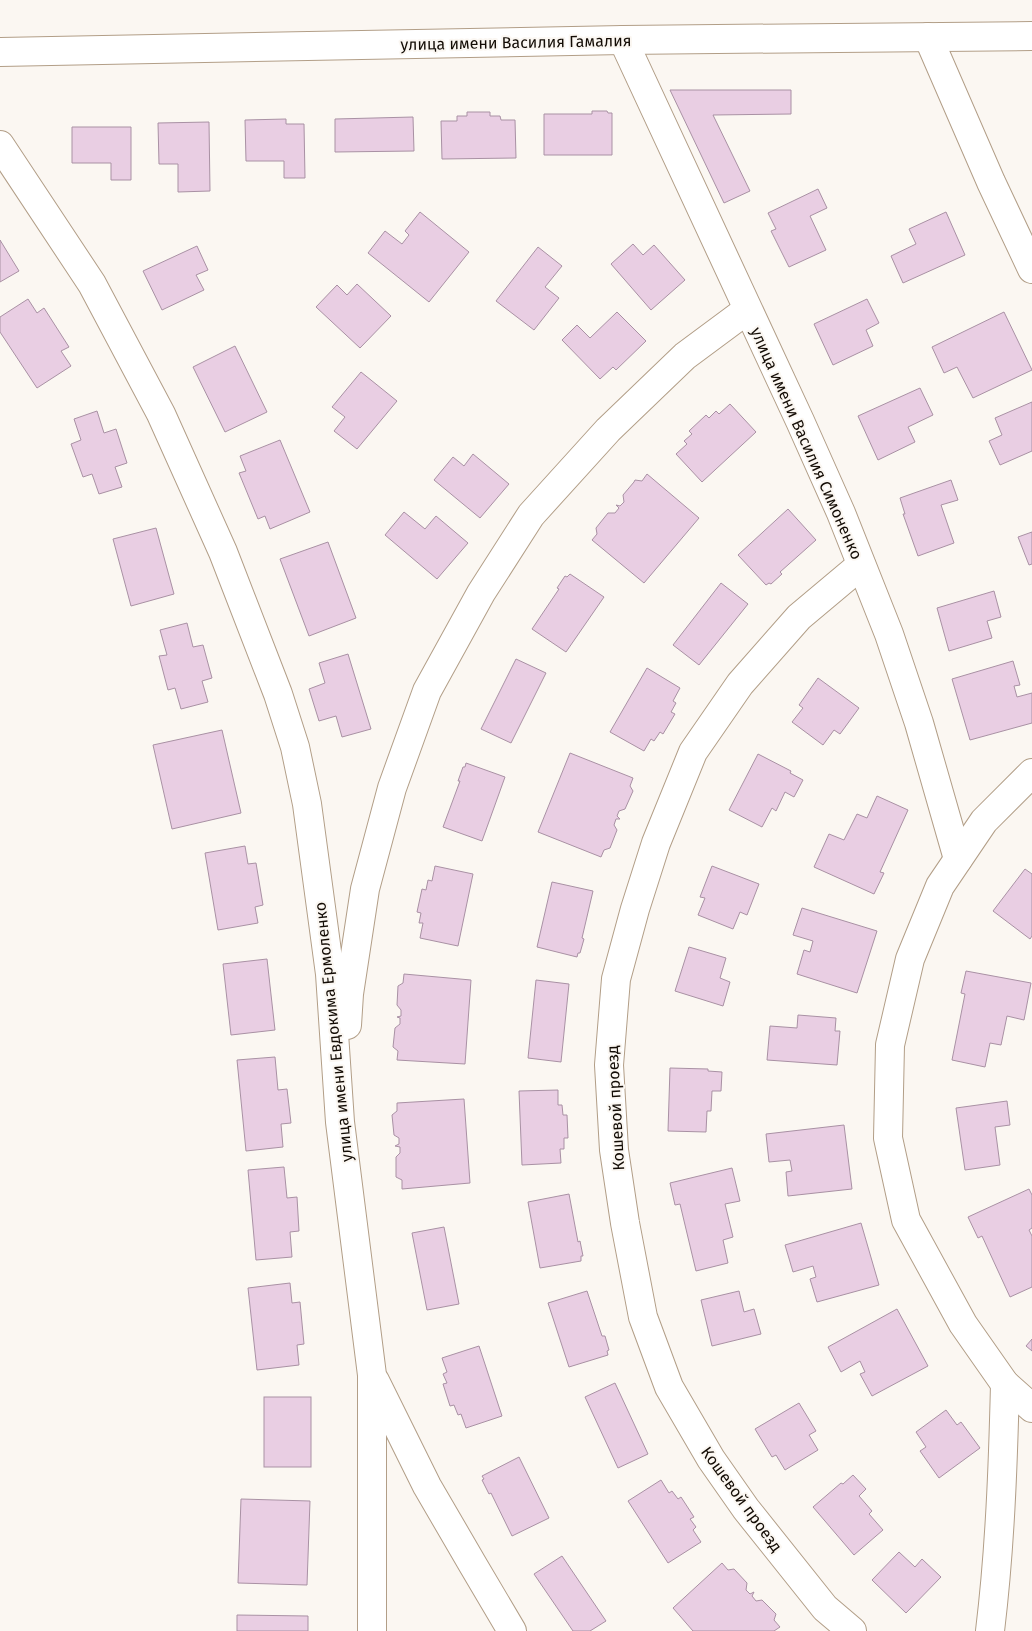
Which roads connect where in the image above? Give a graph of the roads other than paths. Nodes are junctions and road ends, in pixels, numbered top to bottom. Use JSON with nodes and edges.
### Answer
{"nodes":[{"id":1,"x":1032,"y":36,"type":"edge"},
{"id":2,"x":928,"y":37,"type":"junction"},
{"id":3,"x":622,"y":40,"type":"junction"},
{"id":4,"x":0,"y":52,"type":"edge"},
{"id":5,"x":0,"y":145,"type":"edge"},
{"id":6,"x":1032,"y":269,"type":"edge"},
{"id":7,"x":747,"y":310,"type":"junction"},
{"id":8,"x":861,"y":565,"type":"junction"},
{"id":9,"x":1032,"y":773,"type":"edge"},
{"id":10,"x":958,"y":859,"type":"junction"},
{"id":11,"x":340,"y":1122,"type":"junction"},
{"id":12,"x":372,"y":1375,"type":"junction"},
{"id":13,"x":1005,"y":1384,"type":"junction"},
{"id":14,"x":1032,"y":1408,"type":"edge"},
{"id":15,"x":372,"y":1631,"type":"edge"},
{"id":16,"x":512,"y":1631,"type":"edge"},
{"id":17,"x":852,"y":1631,"type":"edge"},
{"id":18,"x":990,"y":1631,"type":"edge"}],
"edges":[{"from":1,"to":2,"type":"street","name":"улица имени Василия Гамалия"},
{"from":2,"to":3,"type":"street","name":"улица имени Василия Гамалия"},
{"from":2,"to":6,"type":"street"},
{"from":3,"to":4,"type":"street","name":"улица имени Василия Гамалия"},
{"from":3,"to":7,"type":"street","name":"улица имени Василия Симоненко"},
{"from":5,"to":11,"type":"street","name":"улица имени Евдокима Ермоленко"},
{"from":7,"to":8,"type":"street","name":"улица имени Василия Симоненко"},
{"from":7,"to":11,"type":"street"},
{"from":8,"to":10,"type":"street","name":"улица имени Василия Симоненко"},
{"from":8,"to":17,"type":"street","name":"Кошевой проезд"},
{"from":9,"to":10,"type":"street"},
{"from":10,"to":13,"type":"street"},
{"from":11,"to":12,"type":"street","name":"улица имени Евдокима Ермоленко"},
{"from":12,"to":15,"type":"street","name":"улица имени Евдокима Ермоленко"},
{"from":12,"to":16,"type":"street"},
{"from":13,"to":14,"type":"street"},
{"from":13,"to":18,"type":"street"}]}
